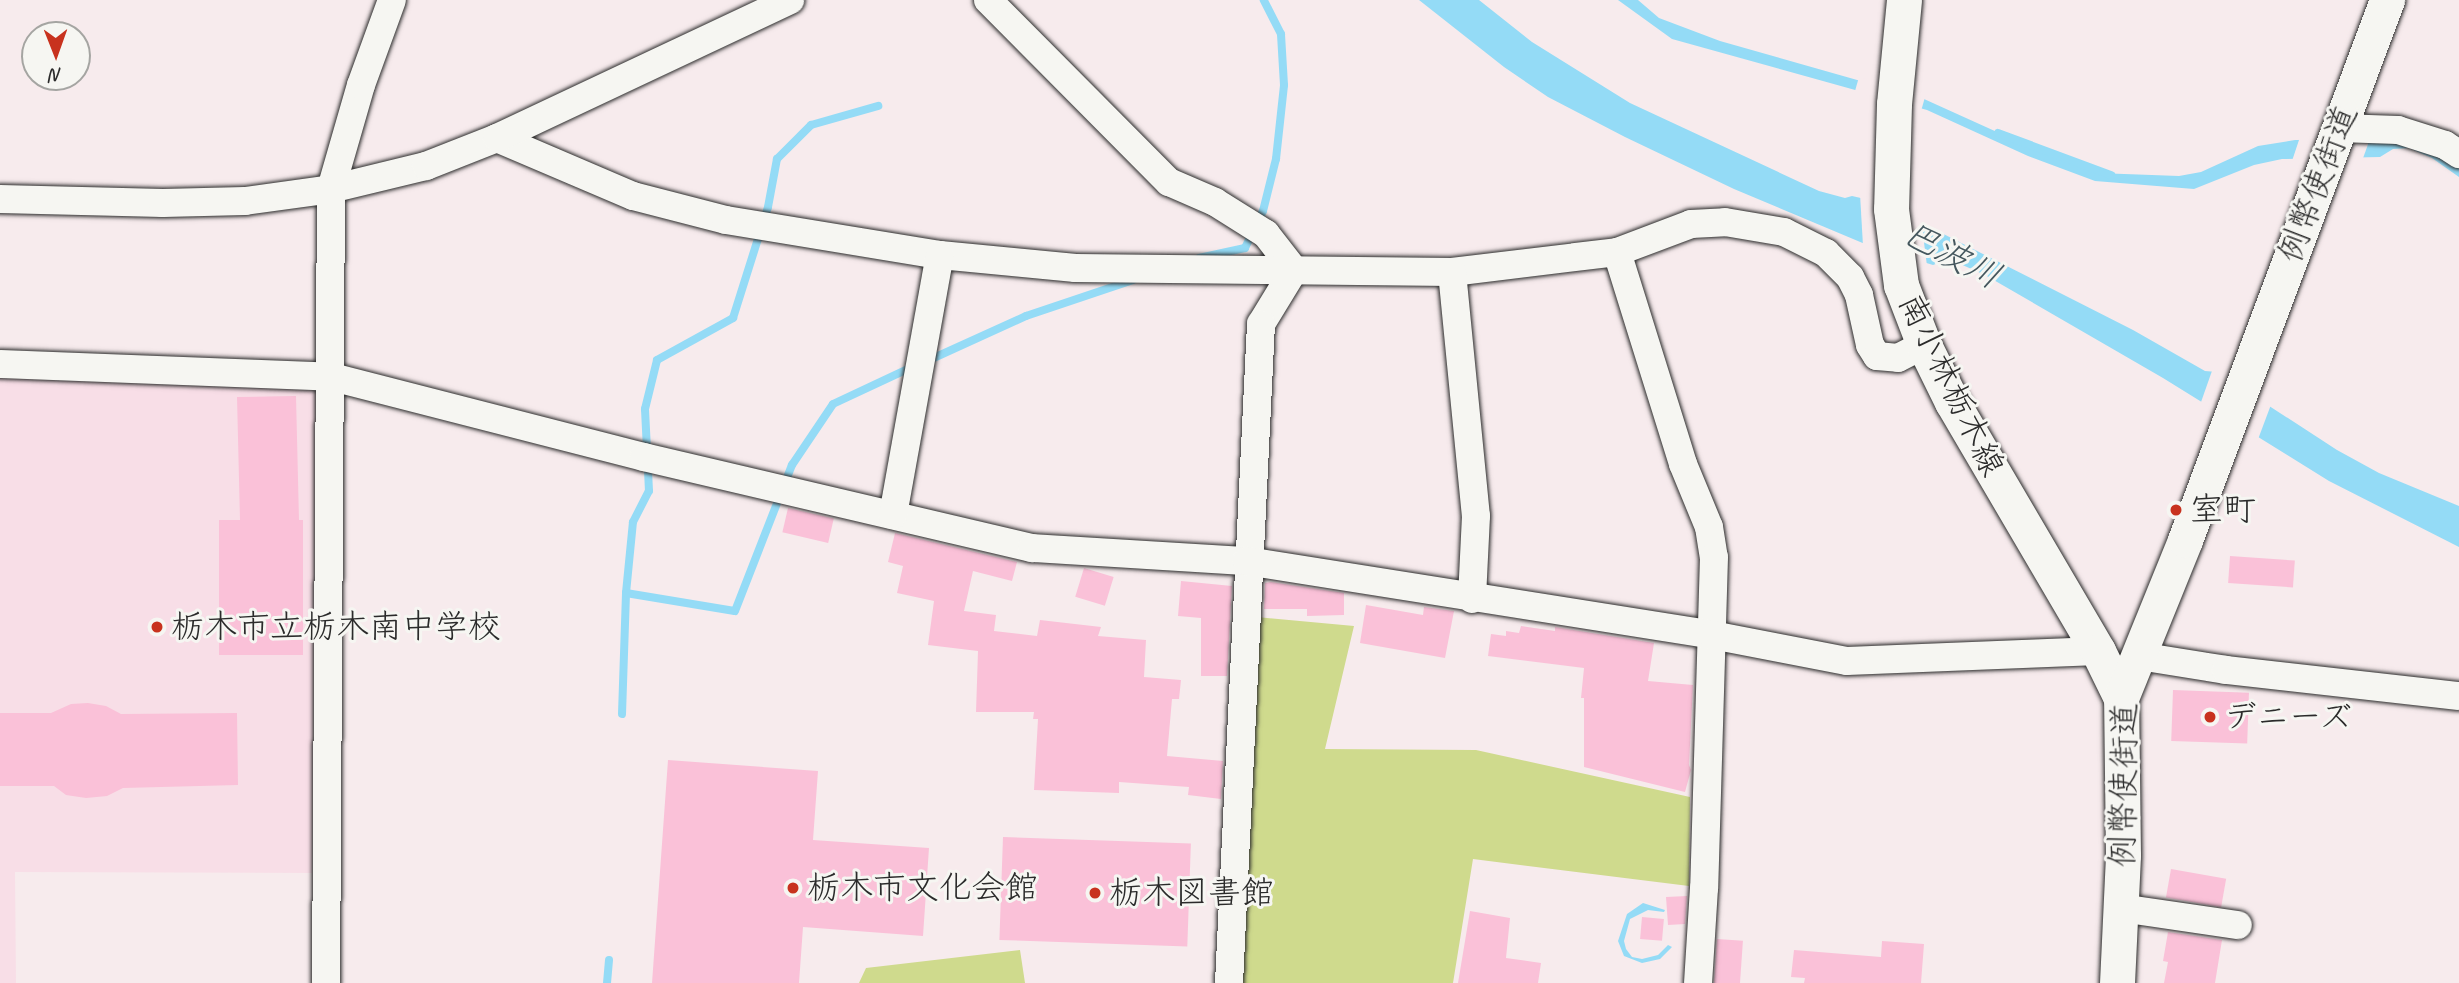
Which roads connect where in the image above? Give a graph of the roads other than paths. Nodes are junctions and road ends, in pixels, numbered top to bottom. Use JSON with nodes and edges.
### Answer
{"nodes":[{"id":1,"x":391,"y":0,"type":"edge"},
{"id":2,"x":790,"y":0,"type":"edge"},
{"id":3,"x":988,"y":0,"type":"edge"},
{"id":4,"x":1904,"y":0,"type":"edge"},
{"id":5,"x":2387,"y":0,"type":"edge"},
{"id":6,"x":497,"y":138,"type":"junction"},
{"id":7,"x":2334,"y":142,"type":"junction"},
{"id":8,"x":2459,"y":154,"type":"edge"},
{"id":9,"x":331,"y":189,"type":"junction"},
{"id":10,"x":0,"y":199,"type":"edge"},
{"id":11,"x":1617,"y":252,"type":"junction"},
{"id":12,"x":940,"y":255,"type":"junction"},
{"id":13,"x":1294,"y":270,"type":"junction"},
{"id":14,"x":1452,"y":272,"type":"junction"},
{"id":15,"x":1924,"y":345,"type":"junction"},
{"id":16,"x":0,"y":364,"type":"edge"},
{"id":17,"x":332,"y":377,"type":"junction"},
{"id":18,"x":893,"y":515,"type":"junction"},
{"id":19,"x":1247,"y":561,"type":"junction"},
{"id":20,"x":1472,"y":599,"type":"junction"},
{"id":21,"x":1712,"y":635,"type":"junction"},
{"id":22,"x":2098,"y":651,"type":"junction"},
{"id":23,"x":2139,"y":656,"type":"junction"},
{"id":24,"x":2459,"y":696,"type":"edge"},
{"id":25,"x":2121,"y":698,"type":"junction"},
{"id":26,"x":2121,"y":908,"type":"junction"},
{"id":27,"x":2238,"y":925,"type":"dead end"},
{"id":28,"x":326,"y":983,"type":"edge"},
{"id":29,"x":1229,"y":983,"type":"edge"},
{"id":30,"x":1698,"y":983,"type":"edge"},
{"id":31,"x":2117,"y":983,"type":"edge"}],
"edges":[{"from":1,"to":9,"type":"street"},
{"from":2,"to":6,"type":"street"},
{"from":3,"to":13,"type":"street"},
{"from":4,"to":15,"type":"main road","name":"南小林栃木線"},
{"from":5,"to":7,"type":"main road","name":"例幣使街道"},
{"from":6,"to":9,"type":"street"},
{"from":6,"to":12,"type":"street"},
{"from":7,"to":8,"type":"street"},
{"from":7,"to":23,"type":"main road","name":"例幣使街道"},
{"from":9,"to":10,"type":"street"},
{"from":9,"to":17,"type":"street"},
{"from":11,"to":14,"type":"street"},
{"from":11,"to":15,"type":"street"},
{"from":11,"to":21,"type":"street"},
{"from":12,"to":13,"type":"street"},
{"from":12,"to":18,"type":"street"},
{"from":13,"to":14,"type":"street"},
{"from":13,"to":19,"type":"street"},
{"from":14,"to":20,"type":"street"},
{"from":15,"to":22,"type":"main road","name":"南小林栃木線"},
{"from":16,"to":17,"type":"street"},
{"from":17,"to":18,"type":"street"},
{"from":17,"to":28,"type":"street"},
{"from":18,"to":19,"type":"street"},
{"from":19,"to":20,"type":"street"},
{"from":19,"to":29,"type":"street"},
{"from":20,"to":21,"type":"street"},
{"from":21,"to":22,"type":"street"},
{"from":21,"to":30,"type":"street"},
{"from":22,"to":25,"type":"main road","name":"南小林栃木線"},
{"from":23,"to":24,"type":"street"},
{"from":23,"to":25,"type":"main road","name":"例幣使街道"},
{"from":25,"to":26,"type":"main road","name":"例幣使街道"},
{"from":26,"to":27,"type":"street"},
{"from":26,"to":31,"type":"main road","name":"例幣使街道"}]}
